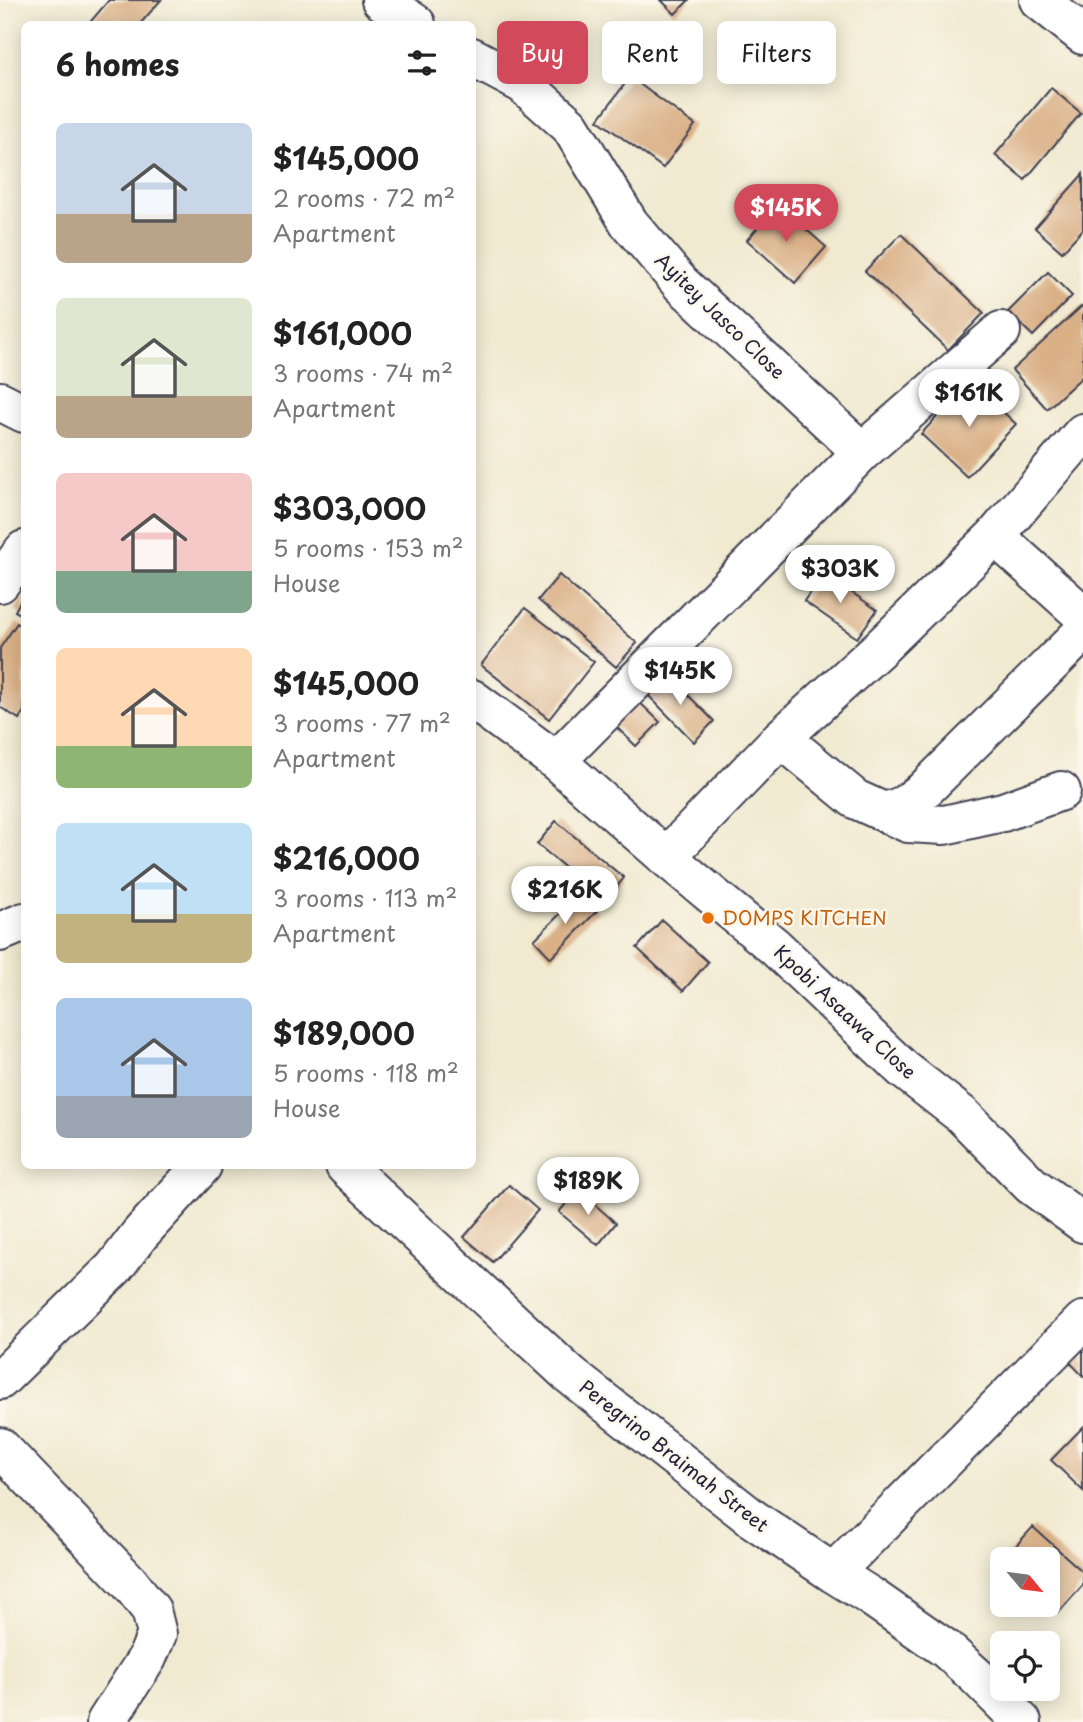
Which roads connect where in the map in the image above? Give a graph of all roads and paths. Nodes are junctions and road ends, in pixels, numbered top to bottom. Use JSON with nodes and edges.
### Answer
{"nodes":[{"id":1,"x":381,"y":0,"type":"edge"},
{"id":2,"x":1039,"y":0,"type":"edge"},
{"id":3,"x":412,"y":21,"type":"edge"},
{"id":4,"x":1083,"y":35,"type":"edge"},
{"id":5,"x":476,"y":59,"type":"edge"},
{"id":6,"x":1001,"y":331,"type":"dead end"},
{"id":7,"x":0,"y":401,"type":"edge"},
{"id":8,"x":21,"y":412,"type":"edge"},
{"id":9,"x":1083,"y":433,"type":"edge"},
{"id":10,"x":862,"y":452,"type":"junction"},
{"id":11,"x":995,"y":536,"type":"junction"},
{"id":12,"x":21,"y":554,"type":"edge"},
{"id":13,"x":0,"y":583,"type":"edge"},
{"id":14,"x":1083,"y":615,"type":"edge"},
{"id":15,"x":1083,"y":632,"type":"edge"},
{"id":16,"x":476,"y":702,"type":"edge"},
{"id":17,"x":781,"y":738,"type":"junction"},
{"id":18,"x":556,"y":761,"type":"junction"},
{"id":19,"x":1061,"y":791,"type":"dead end"},
{"id":20,"x":886,"y":812,"type":"junction"},
{"id":21,"x":666,"y":857,"type":"junction"},
{"id":22,"x":21,"y":923,"type":"edge"},
{"id":23,"x":0,"y":932,"type":"edge"},
{"id":24,"x":199,"y":1169,"type":"edge"},
{"id":25,"x":348,"y":1169,"type":"edge"},
{"id":26,"x":1083,"y":1223,"type":"edge"},
{"id":27,"x":1083,"y":1321,"type":"edge"},
{"id":28,"x":0,"y":1380,"type":"edge"},
{"id":29,"x":0,"y":1447,"type":"edge"},
{"id":30,"x":833,"y":1573,"type":"junction"},
{"id":31,"x":106,"y":1722,"type":"edge"},
{"id":32,"x":1022,"y":1722,"type":"edge"}],
"edges":[{"from":1,"to":3,"type":"street"},
{"from":2,"to":4,"type":"street"},
{"from":5,"to":10,"type":"street","name":"Ayitey Jasco Close"},
{"from":6,"to":10,"type":"street"},
{"from":7,"to":8,"type":"street"},
{"from":9,"to":11,"type":"street"},
{"from":10,"to":18,"type":"street"},
{"from":11,"to":14,"type":"street"},
{"from":11,"to":17,"type":"street"},
{"from":12,"to":13,"type":"street"},
{"from":15,"to":20,"type":"street"},
{"from":16,"to":18,"type":"street","name":"Kpobi Asaawa Close"},
{"from":17,"to":20,"type":"street"},
{"from":17,"to":21,"type":"street"},
{"from":18,"to":21,"type":"street","name":"Kpobi Asaawa Close"},
{"from":19,"to":20,"type":"street"},
{"from":21,"to":26,"type":"street","name":"Kpobi Asaawa Close"},
{"from":22,"to":23,"type":"street"},
{"from":24,"to":28,"type":"street"},
{"from":25,"to":30,"type":"street","name":"Peregrino Braimah Street"},
{"from":27,"to":30,"type":"street"},
{"from":29,"to":31,"type":"street"},
{"from":30,"to":32,"type":"street","name":"Peregrino Braimah Street"}]}
